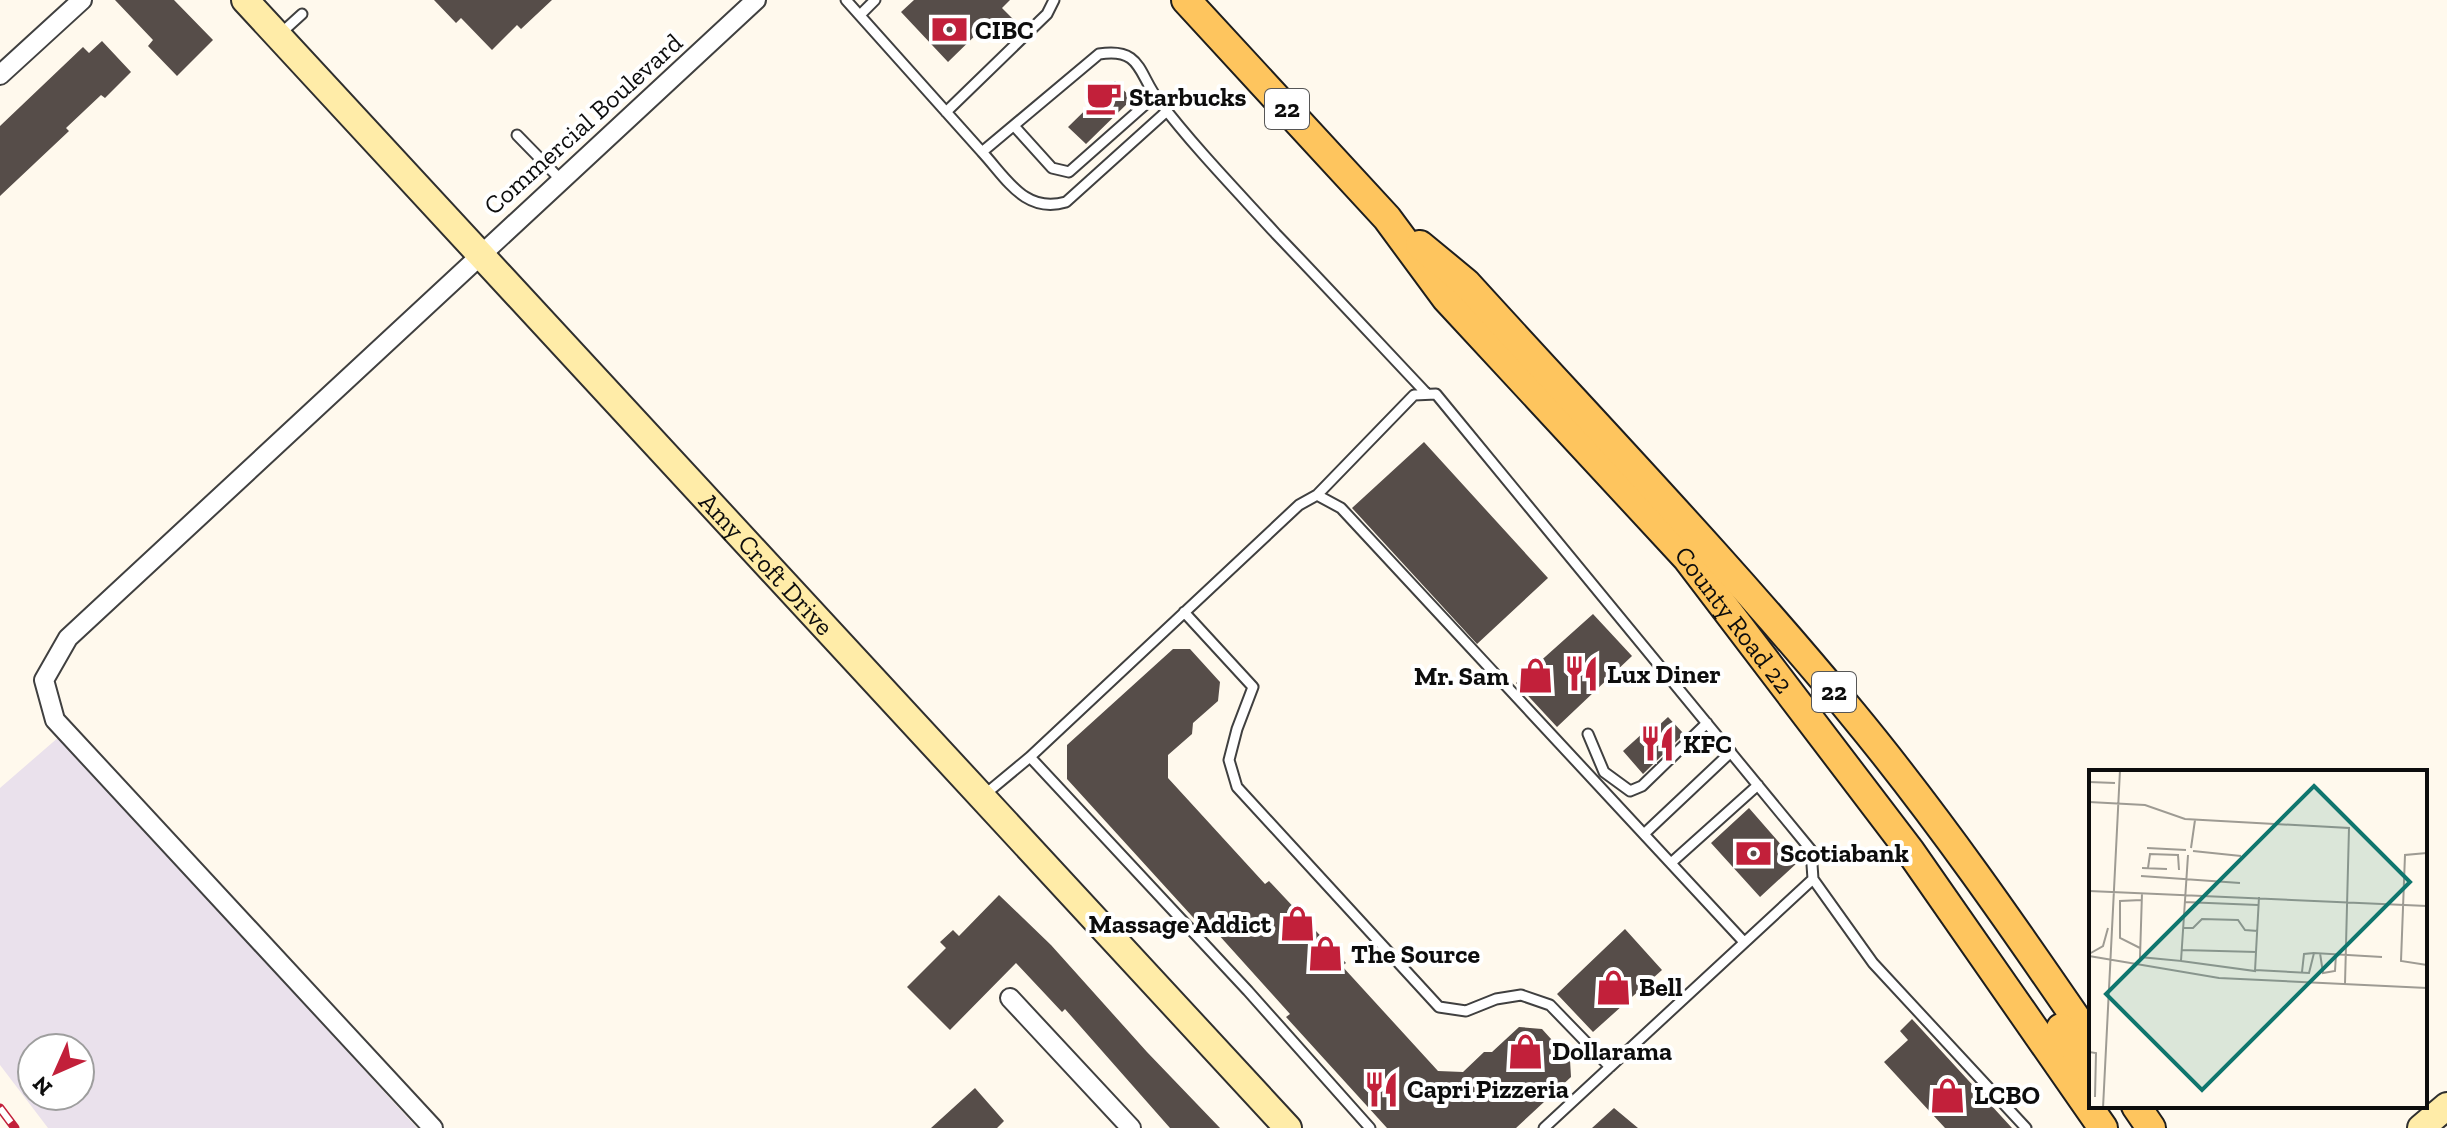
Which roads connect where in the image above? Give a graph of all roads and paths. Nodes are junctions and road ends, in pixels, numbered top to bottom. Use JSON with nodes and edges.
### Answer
{"nodes":[{"id":1,"x":82,"y":0,"type":"edge"},
{"id":2,"x":245,"y":0,"type":"edge"},
{"id":3,"x":756,"y":0,"type":"edge"},
{"id":4,"x":846,"y":0,"type":"edge"},
{"id":5,"x":875,"y":0,"type":"edge"},
{"id":6,"x":1054,"y":0,"type":"edge"},
{"id":7,"x":1186,"y":0,"type":"edge"},
{"id":8,"x":302,"y":14,"type":"dead end"},
{"id":9,"x":860,"y":15,"type":"junction"},
{"id":10,"x":278,"y":37,"type":"junction"},
{"id":11,"x":0,"y":75,"type":"edge"},
{"id":12,"x":1155,"y":96,"type":"junction"},
{"id":13,"x":1167,"y":111,"type":"junction"},
{"id":14,"x":946,"y":112,"type":"junction"},
{"id":15,"x":1015,"y":127,"type":"junction"},
{"id":16,"x":517,"y":135,"type":"dead end"},
{"id":17,"x":982,"y":152,"type":"junction"},
{"id":18,"x":561,"y":180,"type":"junction"},
{"id":19,"x":1387,"y":218,"type":"junction"},
{"id":20,"x":479,"y":254,"type":"junction"},
{"id":21,"x":1427,"y":394,"type":"junction"},
{"id":22,"x":1317,"y":495,"type":"junction"},
{"id":23,"x":1687,"y":558,"type":"junction"},
{"id":24,"x":1184,"y":612,"type":"junction"},
{"id":25,"x":1707,"y":723,"type":"junction"},
{"id":26,"x":1588,"y":734,"type":"dead end"},
{"id":27,"x":1731,"y":752,"type":"junction"},
{"id":28,"x":1030,"y":757,"type":"junction"},
{"id":29,"x":1758,"y":785,"type":"junction"},
{"id":30,"x":981,"y":799,"type":"junction"},
{"id":31,"x":1644,"y":834,"type":"junction"},
{"id":32,"x":1671,"y":863,"type":"junction"},
{"id":33,"x":1813,"y":879,"type":"junction"},
{"id":34,"x":1744,"y":942,"type":"junction"},
{"id":35,"x":1010,"y":998,"type":"dead end"},
{"id":36,"x":2089,"y":1037,"type":"edge"},
{"id":37,"x":1610,"y":1067,"type":"junction"},
{"id":38,"x":2089,"y":1069,"type":"edge"},
{"id":39,"x":2447,"y":1106,"type":"edge"},
{"id":40,"x":2089,"y":1108,"type":"edge"},
{"id":41,"x":2089,"y":1108,"type":"edge"},
{"id":42,"x":2115,"y":1108,"type":"edge"},
{"id":43,"x":2137,"y":1108,"type":"edge"},
{"id":44,"x":433,"y":1128,"type":"edge"},
{"id":45,"x":1131,"y":1128,"type":"edge"},
{"id":46,"x":1288,"y":1128,"type":"edge"},
{"id":47,"x":1370,"y":1128,"type":"edge"},
{"id":48,"x":1544,"y":1128,"type":"edge"},
{"id":49,"x":2026,"y":1128,"type":"edge"},
{"id":50,"x":2103,"y":1128,"type":"edge"},
{"id":51,"x":2129,"y":1128,"type":"edge"},
{"id":52,"x":2151,"y":1128,"type":"edge"},
{"id":53,"x":2421,"y":1128,"type":"edge"}],
"edges":[{"from":1,"to":11,"type":"street"},
{"from":2,"to":10,"type":"street","name":"Amy Croft Drive"},
{"from":3,"to":18,"type":"street","name":"Commercial Boulevard"},
{"from":4,"to":9,"type":"lane"},
{"from":5,"to":9,"type":"lane"},
{"from":6,"to":14,"type":"lane"},
{"from":7,"to":19,"type":"main road","name":"County Road 22","number":"22"},
{"from":8,"to":10,"type":"lane"},
{"from":9,"to":14,"type":"lane"},
{"from":10,"to":20,"type":"street","name":"Amy Croft Drive"},
{"from":12,"to":13,"type":"lane"},
{"from":12,"to":15,"type":"lane"},
{"from":12,"to":15,"type":"lane"},
{"from":13,"to":17,"type":"lane"},
{"from":13,"to":21,"type":"lane"},
{"from":14,"to":17,"type":"lane"},
{"from":15,"to":17,"type":"lane"},
{"from":16,"to":18,"type":"lane"},
{"from":18,"to":20,"type":"street","name":"Commercial Boulevard"},
{"from":19,"to":23,"type":"main road","name":"County Road 22","number":"22"},
{"from":19,"to":36,"type":"main road","name":"County Road 22","number":"22"},
{"from":20,"to":30,"type":"street","name":"Amy Croft Drive"},
{"from":20,"to":44,"type":"street","name":"Commercial Boulevard"},
{"from":21,"to":22,"type":"lane"},
{"from":21,"to":25,"type":"lane"},
{"from":22,"to":24,"type":"lane"},
{"from":22,"to":31,"type":"lane"},
{"from":23,"to":38,"type":"main road"},
{"from":23,"to":40,"type":"main road","name":"County Road 22","number":"22"},
{"from":24,"to":28,"type":"lane"},
{"from":24,"to":37,"type":"lane"},
{"from":25,"to":26,"type":"lane"},
{"from":25,"to":27,"type":"lane"},
{"from":27,"to":29,"type":"lane"},
{"from":27,"to":31,"type":"lane"},
{"from":28,"to":30,"type":"lane"},
{"from":28,"to":47,"type":"lane"},
{"from":29,"to":32,"type":"lane"},
{"from":29,"to":33,"type":"lane"},
{"from":30,"to":46,"type":"street","name":"Amy Croft Drive"},
{"from":31,"to":32,"type":"lane"},
{"from":32,"to":34,"type":"lane"},
{"from":33,"to":34,"type":"lane"},
{"from":33,"to":49,"type":"lane"},
{"from":34,"to":37,"type":"lane"},
{"from":35,"to":45,"type":"street"},
{"from":37,"to":48,"type":"lane"},
{"from":39,"to":53,"type":"street"},
{"from":41,"to":50,"type":"main road","name":"County Road 22","number":"22"},
{"from":42,"to":51,"type":"main road"},
{"from":43,"to":52,"type":"main road"}]}
